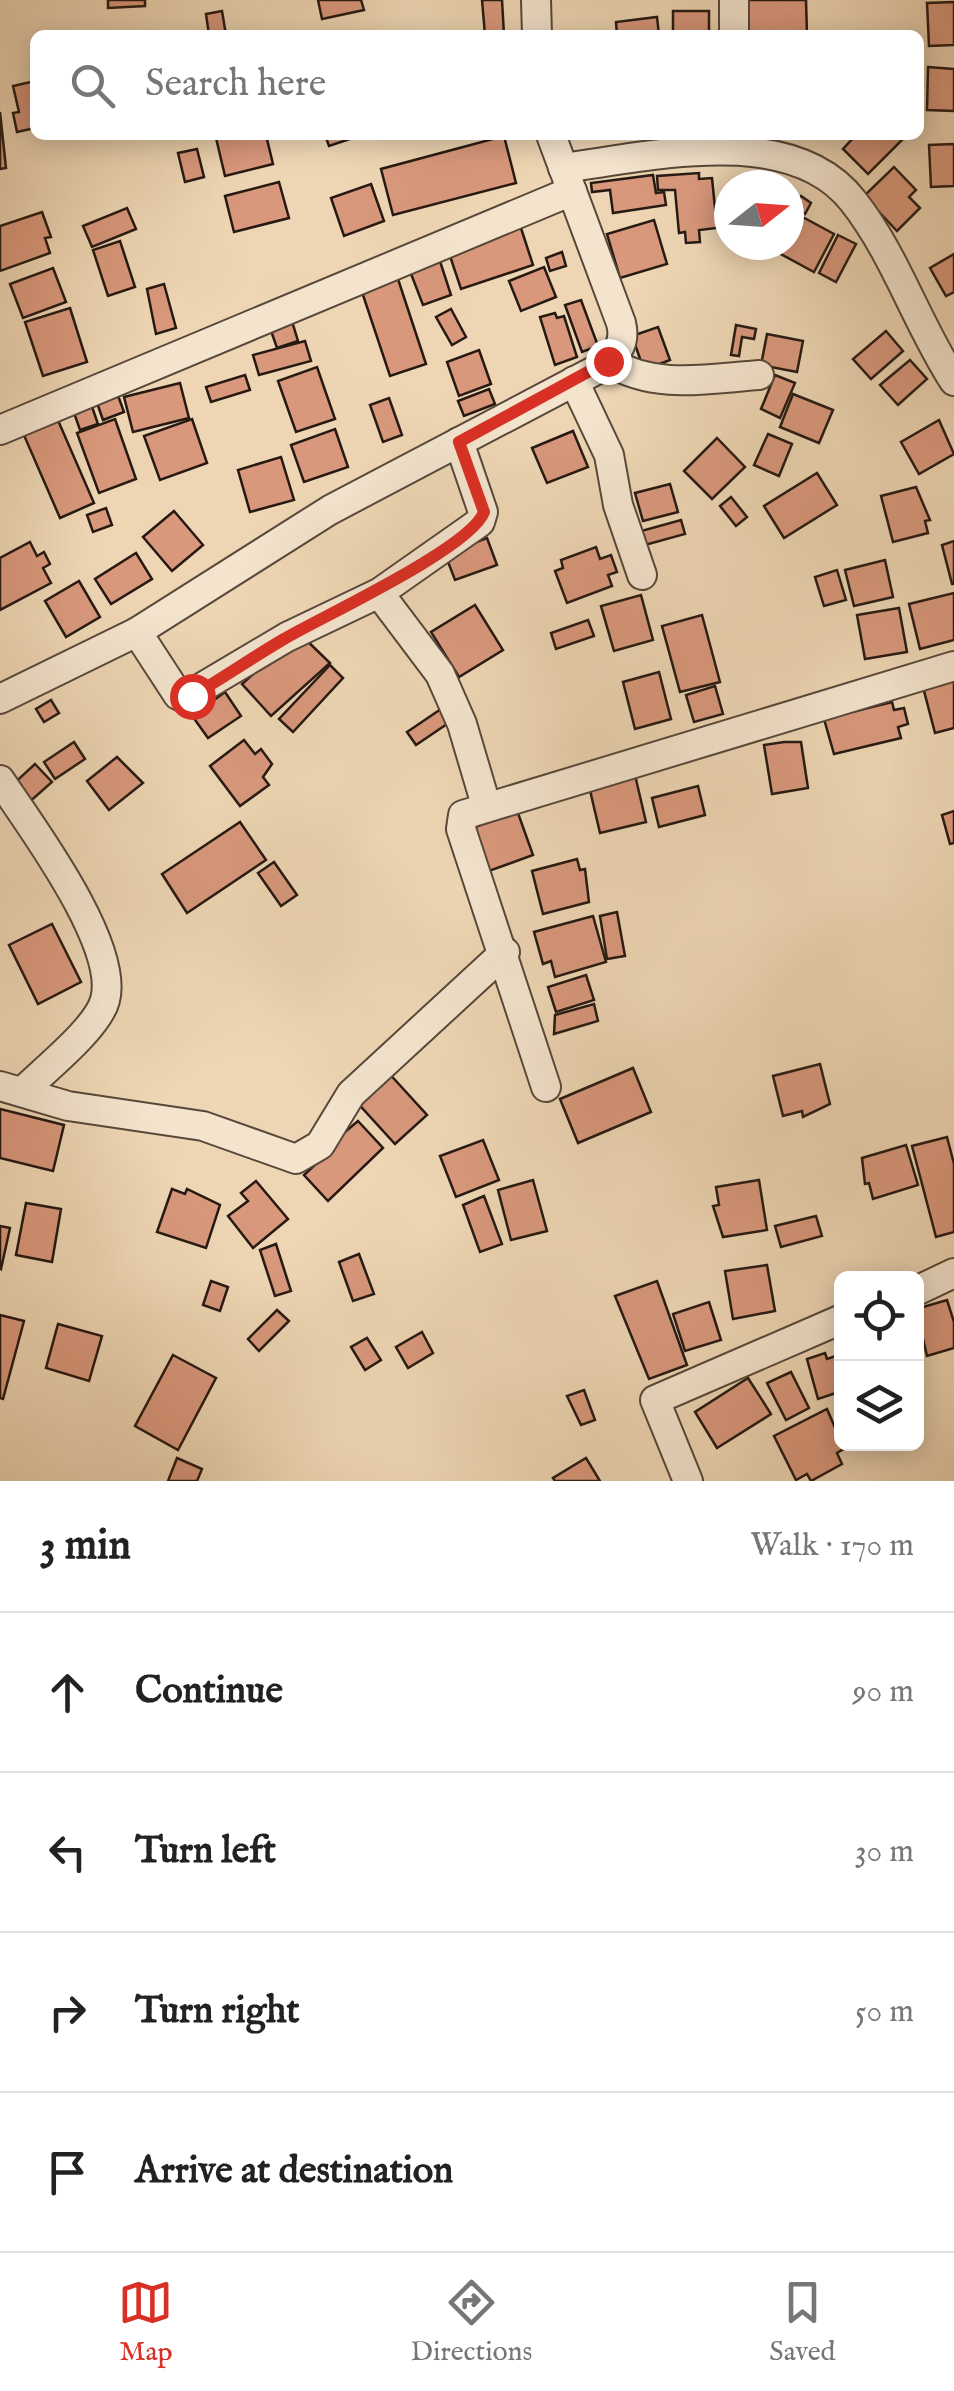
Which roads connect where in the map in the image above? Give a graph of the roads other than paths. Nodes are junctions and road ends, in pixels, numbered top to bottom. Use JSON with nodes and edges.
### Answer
{"nodes":[{"id":1,"x":536,"y":0,"type":"edge"},
{"id":2,"x":734,"y":0,"type":"edge"},
{"id":3,"x":537,"y":30,"type":"edge"},
{"id":4,"x":734,"y":30,"type":"edge"},
{"id":5,"x":553,"y":140,"type":"edge"},
{"id":6,"x":739,"y":144,"type":"edge"},
{"id":7,"x":568,"y":180,"type":"junction"},
{"id":8,"x":608,"y":361,"type":"junction"},
{"id":9,"x":759,"y":374,"type":"dead end"},
{"id":10,"x":954,"y":380,"type":"edge"},
{"id":11,"x":574,"y":381,"type":"junction"},
{"id":12,"x":0,"y":430,"type":"edge"},
{"id":13,"x":459,"y":442,"type":"junction"},
{"id":14,"x":642,"y":575,"type":"dead end"},
{"id":15,"x":379,"y":592,"type":"junction"},
{"id":16,"x":138,"y":632,"type":"junction"},
{"id":17,"x":954,"y":666,"type":"edge"},
{"id":18,"x":0,"y":699,"type":"edge"},
{"id":19,"x":0,"y":780,"type":"edge"},
{"id":20,"x":486,"y":805,"type":"junction"},
{"id":21,"x":505,"y":952,"type":"junction"},
{"id":22,"x":546,"y":1087,"type":"dead end"},
{"id":23,"x":11,"y":1089,"type":"edge"},
{"id":24,"x":954,"y":1273,"type":"edge"},
{"id":25,"x":924,"y":1287,"type":"edge"},
{"id":26,"x":834,"y":1322,"type":"edge"},
{"id":27,"x":688,"y":1481,"type":"edge"}],
"edges":[{"from":1,"to":3,"type":"street"},
{"from":2,"to":4,"type":"street"},
{"from":5,"to":7,"type":"street"},
{"from":6,"to":7,"type":"street"},
{"from":6,"to":10,"type":"street"},
{"from":7,"to":8,"type":"street"},
{"from":7,"to":12,"type":"street"},
{"from":8,"to":9,"type":"street"},
{"from":8,"to":11,"type":"street"},
{"from":11,"to":13,"type":"street"},
{"from":11,"to":14,"type":"street"},
{"from":13,"to":15,"type":"street"},
{"from":13,"to":16,"type":"street"},
{"from":15,"to":16,"type":"street"},
{"from":15,"to":20,"type":"street"},
{"from":16,"to":18,"type":"street"},
{"from":17,"to":20,"type":"street"},
{"from":19,"to":23,"type":"street"},
{"from":20,"to":21,"type":"street"},
{"from":21,"to":22,"type":"street"},
{"from":21,"to":23,"type":"street"},
{"from":24,"to":25,"type":"street"},
{"from":26,"to":27,"type":"street"}]}
